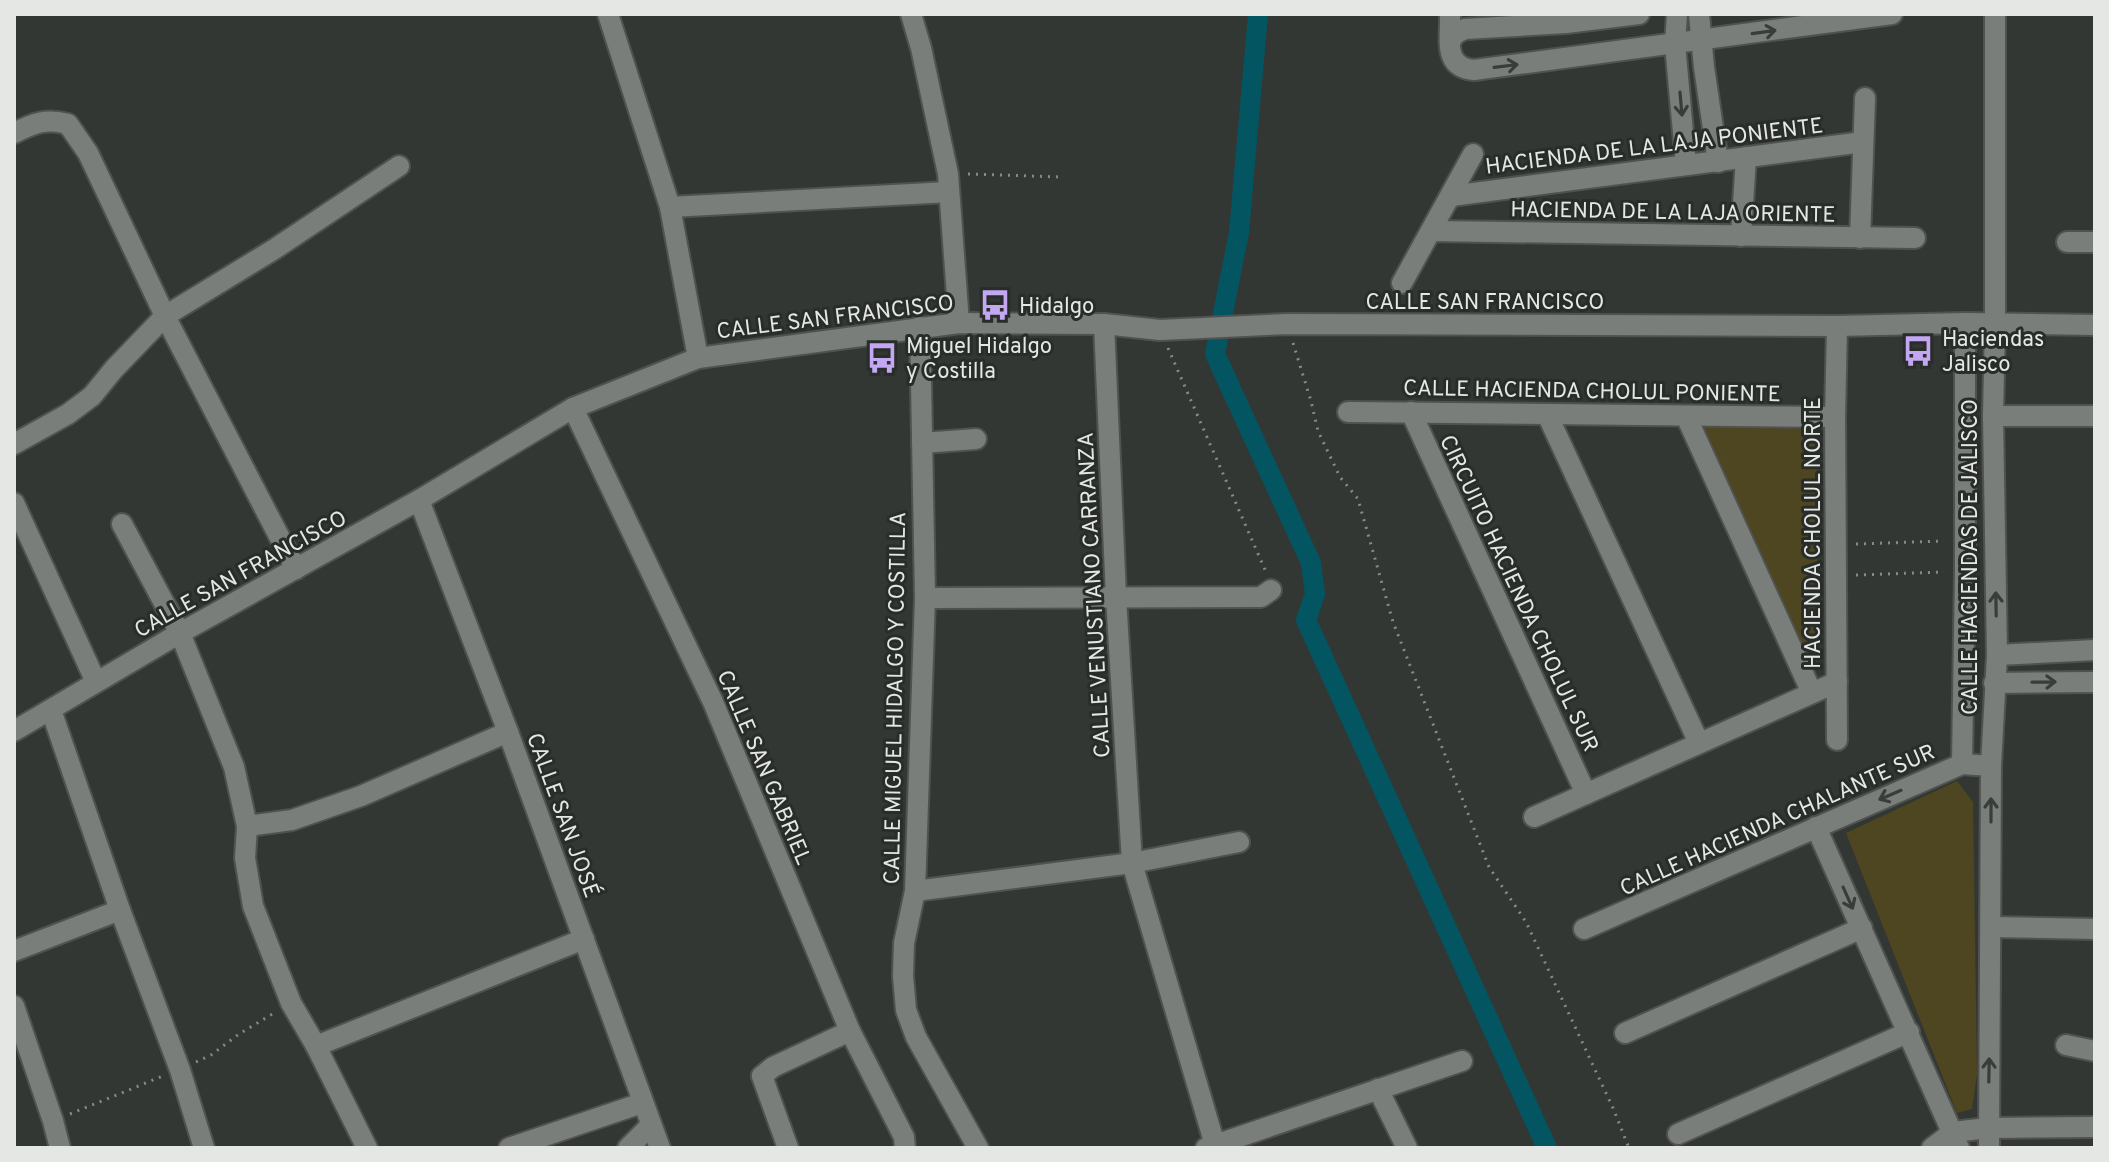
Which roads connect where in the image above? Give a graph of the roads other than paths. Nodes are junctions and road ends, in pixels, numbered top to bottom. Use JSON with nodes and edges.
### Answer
{"nodes":[{"id":1,"x":608,"y":14,"type":"edge"},
{"id":2,"x":911,"y":14,"type":"edge"},
{"id":3,"x":1450,"y":14,"type":"edge"},
{"id":4,"x":1639,"y":14,"type":"edge"},
{"id":5,"x":1677,"y":14,"type":"edge"},
{"id":6,"x":1699,"y":14,"type":"edge"},
{"id":7,"x":1892,"y":14,"type":"edge"},
{"id":8,"x":1995,"y":14,"type":"edge"},
{"id":9,"x":1566,"y":19,"type":"edge"},
{"id":10,"x":1451,"y":40,"type":"junction"},
{"id":11,"x":1701,"y":41,"type":"junction"},
{"id":12,"x":1675,"y":44,"type":"junction"},
{"id":13,"x":1865,"y":98,"type":"dead end"},
{"id":14,"x":14,"y":133,"type":"edge"},
{"id":15,"x":1863,"y":142,"type":"junction"},
{"id":16,"x":1473,"y":154,"type":"dead end"},
{"id":17,"x":1746,"y":157,"type":"junction"},
{"id":18,"x":1718,"y":162,"type":"junction"},
{"id":19,"x":1686,"y":165,"type":"junction"},
{"id":20,"x":399,"y":166,"type":"dead end"},
{"id":21,"x":949,"y":183,"type":"junction"},
{"id":22,"x":1451,"y":196,"type":"junction"},
{"id":23,"x":670,"y":207,"type":"junction"},
{"id":24,"x":1431,"y":231,"type":"junction"},
{"id":25,"x":1741,"y":236,"type":"junction"},
{"id":26,"x":1860,"y":238,"type":"junction"},
{"id":27,"x":1915,"y":238,"type":"dead end"},
{"id":28,"x":2067,"y":242,"type":"dead end"},
{"id":29,"x":2095,"y":242,"type":"edge"},
{"id":30,"x":1402,"y":283,"type":"dead end"},
{"id":31,"x":165,"y":316,"type":"junction"},
{"id":32,"x":959,"y":323,"type":"junction"},
{"id":33,"x":1965,"y":323,"type":"junction"},
{"id":34,"x":1104,"y":324,"type":"junction"},
{"id":35,"x":1995,"y":325,"type":"junction"},
{"id":36,"x":2095,"y":325,"type":"edge"},
{"id":37,"x":1837,"y":326,"type":"junction"},
{"id":38,"x":920,"y":327,"type":"junction"},
{"id":39,"x":698,"y":358,"type":"junction"},
{"id":40,"x":573,"y":408,"type":"junction"},
{"id":41,"x":1348,"y":412,"type":"dead end"},
{"id":42,"x":1411,"y":412,"type":"junction"},
{"id":43,"x":1547,"y":414,"type":"junction"},
{"id":44,"x":1686,"y":416,"type":"junction"},
{"id":45,"x":1993,"y":416,"type":"junction"},
{"id":46,"x":2095,"y":416,"type":"edge"},
{"id":47,"x":1835,"y":417,"type":"junction"},
{"id":48,"x":976,"y":439,"type":"dead end"},
{"id":49,"x":922,"y":443,"type":"junction"},
{"id":50,"x":14,"y":444,"type":"edge"},
{"id":51,"x":419,"y":500,"type":"junction"},
{"id":52,"x":14,"y":503,"type":"edge"},
{"id":53,"x":122,"y":524,"type":"dead end"},
{"id":54,"x":296,"y":569,"type":"junction"},
{"id":55,"x":1271,"y":590,"type":"road end"},
{"id":56,"x":1116,"y":597,"type":"junction"},
{"id":57,"x":925,"y":598,"type":"junction"},
{"id":58,"x":180,"y":633,"type":"junction"},
{"id":59,"x":2095,"y":650,"type":"edge"},
{"id":60,"x":1997,"y":655,"type":"junction"},
{"id":61,"x":96,"y":682,"type":"junction"},
{"id":62,"x":1837,"y":682,"type":"junction"},
{"id":63,"x":2095,"y":682,"type":"edge"},
{"id":64,"x":1994,"y":683,"type":"junction"},
{"id":65,"x":1812,"y":693,"type":"junction"},
{"id":66,"x":51,"y":710,"type":"junction"},
{"id":67,"x":14,"y":731,"type":"edge"},
{"id":68,"x":508,"y":732,"type":"junction"},
{"id":69,"x":1837,"y":740,"type":"dead end"},
{"id":70,"x":1699,"y":743,"type":"junction"},
{"id":71,"x":1962,"y":764,"type":"junction"},
{"id":72,"x":1991,"y":766,"type":"junction"},
{"id":73,"x":1586,"y":794,"type":"junction"},
{"id":74,"x":1534,"y":817,"type":"dead end"},
{"id":75,"x":247,"y":826,"type":"junction"},
{"id":76,"x":1816,"y":827,"type":"junction"},
{"id":77,"x":1239,"y":842,"type":"dead end"},
{"id":78,"x":1132,"y":863,"type":"junction"},
{"id":79,"x":915,"y":891,"type":"junction"},
{"id":80,"x":120,"y":910,"type":"junction"},
{"id":81,"x":1991,"y":927,"type":"junction"},
{"id":82,"x":1862,"y":928,"type":"junction"},
{"id":83,"x":1584,"y":929,"type":"dead end"},
{"id":84,"x":2095,"y":929,"type":"edge"},
{"id":85,"x":584,"y":939,"type":"junction"},
{"id":86,"x":14,"y":951,"type":"edge"},
{"id":87,"x":14,"y":1006,"type":"edge"},
{"id":88,"x":850,"y":1031,"type":"junction"},
{"id":89,"x":1909,"y":1032,"type":"junction"},
{"id":90,"x":1625,"y":1033,"type":"dead end"},
{"id":91,"x":2066,"y":1045,"type":"dead end"},
{"id":92,"x":316,"y":1046,"type":"junction"},
{"id":93,"x":21,"y":1048,"type":"edge"},
{"id":94,"x":2095,"y":1051,"type":"edge"},
{"id":95,"x":1462,"y":1061,"type":"dead end"},
{"id":96,"x":1378,"y":1089,"type":"junction"},
{"id":97,"x":642,"y":1103,"type":"junction"},
{"id":98,"x":651,"y":1125,"type":"junction"},
{"id":99,"x":2095,"y":1127,"type":"edge"},
{"id":100,"x":1678,"y":1134,"type":"dead end"},
{"id":101,"x":1988,"y":1138,"type":"edge"},
{"id":102,"x":1956,"y":1140,"type":"edge"},
{"id":103,"x":1210,"y":1146,"type":"edge"},
{"id":104,"x":60,"y":1148,"type":"edge"},
{"id":105,"x":204,"y":1148,"type":"edge"},
{"id":106,"x":367,"y":1148,"type":"edge"},
{"id":107,"x":509,"y":1148,"type":"edge"},
{"id":108,"x":628,"y":1148,"type":"edge"},
{"id":109,"x":660,"y":1148,"type":"edge"},
{"id":110,"x":788,"y":1148,"type":"edge"},
{"id":111,"x":905,"y":1148,"type":"edge"},
{"id":112,"x":978,"y":1148,"type":"edge"},
{"id":113,"x":1407,"y":1148,"type":"edge"},
{"id":114,"x":1932,"y":1148,"type":"edge"}],
"edges":[{"from":1,"to":23,"type":"street"},
{"from":2,"to":21,"type":"street"},
{"from":3,"to":10,"type":"street"},
{"from":4,"to":9,"type":"street"},
{"from":5,"to":12,"type":"street"},
{"from":6,"to":11,"type":"street"},
{"from":11,"to":7,"type":"street","one_way":true},
{"from":8,"to":35,"type":"street","name":"CALLE HACIENDAS DE JALISCO"},
{"from":9,"to":10,"type":"street"},
{"from":10,"to":12,"type":"street","one_way":true},
{"from":11,"to":12,"type":"street"},
{"from":11,"to":18,"type":"street"},
{"from":12,"to":19,"type":"street","one_way":true},
{"from":13,"to":15,"type":"street"},
{"from":14,"to":31,"type":"street"},
{"from":15,"to":17,"type":"street","name":"HACIENDA DE LA LAJA PONIENTE"},
{"from":15,"to":26,"type":"street"},
{"from":16,"to":22,"type":"street"},
{"from":17,"to":18,"type":"street","name":"HACIENDA DE LA LAJA PONIENTE"},
{"from":17,"to":25,"type":"street"},
{"from":18,"to":19,"type":"street","name":"HACIENDA DE LA LAJA PONIENTE"},
{"from":19,"to":22,"type":"street","name":"HACIENDA DE LA LAJA PONIENTE"},
{"from":20,"to":31,"type":"street"},
{"from":21,"to":23,"type":"street"},
{"from":21,"to":32,"type":"street"},
{"from":22,"to":24,"type":"street"},
{"from":23,"to":39,"type":"street"},
{"from":24,"to":25,"type":"street","name":"HACIENDA DE LA LAJA ORIENTE"},
{"from":24,"to":30,"type":"street"},
{"from":25,"to":26,"type":"street","name":"HACIENDA DE LA LAJA ORIENTE"},
{"from":26,"to":27,"type":"street","name":"HACIENDA DE LA LAJA ORIENTE"},
{"from":28,"to":29,"type":"street"},
{"from":31,"to":50,"type":"street"},
{"from":31,"to":54,"type":"street"},
{"from":32,"to":34,"type":"street","name":"CALLE SAN FRANCISCO"},
{"from":32,"to":38,"type":"street","name":"CALLE SAN FRANCISCO"},
{"from":33,"to":35,"type":"street","name":"CALLE SAN FRANCISCO"},
{"from":33,"to":37,"type":"street","name":"CALLE SAN FRANCISCO"},
{"from":33,"to":71,"type":"street","name":"CALLE HACIENDAS DE JALISCO"},
{"from":34,"to":37,"type":"street","name":"CALLE SAN FRANCISCO"},
{"from":34,"to":56,"type":"street","name":"CALLE VENUSTIANO CARRANZA"},
{"from":35,"to":36,"type":"street","name":"CALLE SAN FRANCISCO"},
{"from":35,"to":45,"type":"street","name":"CALLE HACIENDAS DE JALISCO"},
{"from":37,"to":47,"type":"street","name":"HACIENDA CHOLUL NORTE"},
{"from":38,"to":39,"type":"street","name":"CALLE SAN FRANCISCO"},
{"from":38,"to":49,"type":"street","name":"CALLE MIGUEL HIDALGO Y COSTILLA"},
{"from":39,"to":40,"type":"street","name":"CALLE SAN FRANCISCO"},
{"from":40,"to":51,"type":"street","name":"CALLE SAN FRANCISCO"},
{"from":40,"to":88,"type":"street","name":"CALLE SAN GABRIEL"},
{"from":41,"to":42,"type":"street","name":"CALLE HACIENDA CHOLUL PONIENTE"},
{"from":42,"to":43,"type":"street","name":"CALLE HACIENDA CHOLUL PONIENTE"},
{"from":42,"to":73,"type":"street","name":"CIRCUITO HACIENDA CHOLUL SUR"},
{"from":43,"to":44,"type":"street","name":"CALLE HACIENDA CHOLUL PONIENTE"},
{"from":43,"to":70,"type":"street"},
{"from":44,"to":47,"type":"street","name":"CALLE HACIENDA CHOLUL PONIENTE"},
{"from":44,"to":65,"type":"street"},
{"from":45,"to":46,"type":"street"},
{"from":60,"to":45,"type":"street","name":"CALLE HACIENDAS DE JALISCO","one_way":true},
{"from":47,"to":62,"type":"street","name":"HACIENDA CHOLUL NORTE"},
{"from":48,"to":49,"type":"street"},
{"from":49,"to":57,"type":"street","name":"CALLE MIGUEL HIDALGO Y COSTILLA"},
{"from":51,"to":54,"type":"street","name":"CALLE SAN FRANCISCO"},
{"from":51,"to":68,"type":"street","name":"CALLE SAN JOSÉ"},
{"from":52,"to":61,"type":"street"},
{"from":53,"to":58,"type":"street"},
{"from":54,"to":58,"type":"street","name":"CALLE SAN FRANCISCO"},
{"from":55,"to":56,"type":"street"},
{"from":56,"to":57,"type":"street"},
{"from":56,"to":78,"type":"street","name":"CALLE VENUSTIANO CARRANZA"},
{"from":57,"to":79,"type":"street","name":"CALLE MIGUEL HIDALGO Y COSTILLA"},
{"from":58,"to":61,"type":"street","name":"CALLE SAN FRANCISCO"},
{"from":58,"to":75,"type":"street"},
{"from":59,"to":60,"type":"street"},
{"from":60,"to":64,"type":"street","name":"CALLE HACIENDAS DE JALISCO"},
{"from":61,"to":66,"type":"street","name":"CALLE SAN FRANCISCO"},
{"from":62,"to":65,"type":"street"},
{"from":62,"to":69,"type":"street","name":"HACIENDA CHOLUL NORTE"},
{"from":64,"to":63,"type":"street","one_way":true},
{"from":64,"to":72,"type":"street","name":"CALLE HACIENDAS DE JALISCO"},
{"from":65,"to":70,"type":"street"},
{"from":66,"to":67,"type":"street","name":"CALLE SAN FRANCISCO"},
{"from":66,"to":80,"type":"street"},
{"from":68,"to":75,"type":"street"},
{"from":68,"to":85,"type":"street","name":"CALLE SAN JOSÉ"},
{"from":70,"to":73,"type":"street"},
{"from":71,"to":72,"type":"street","name":"CALLE HACIENDA CHALANTE SUR"},
{"from":71,"to":76,"type":"street","name":"CALLE HACIENDA CHALANTE SUR","one_way":true},
{"from":81,"to":72,"type":"street","name":"CALLE HACIENDAS DE JALISCO","one_way":true},
{"from":73,"to":74,"type":"street"},
{"from":75,"to":92,"type":"street"},
{"from":76,"to":82,"type":"street","one_way":true},
{"from":76,"to":83,"type":"street","name":"CALLE HACIENDA CHALANTE SUR"},
{"from":77,"to":78,"type":"street"},
{"from":78,"to":79,"type":"street"},
{"from":78,"to":103,"type":"street","name":"CALLE VENUSTIANO CARRANZA"},
{"from":79,"to":112,"type":"street","name":"CALLE MIGUEL HIDALGO Y COSTILLA"},
{"from":80,"to":86,"type":"street"},
{"from":80,"to":105,"type":"street"},
{"from":81,"to":84,"type":"street"},
{"from":101,"to":81,"type":"street","name":"CALLE HACIENDAS DE JALISCO","one_way":true},
{"from":82,"to":89,"type":"street"},
{"from":82,"to":90,"type":"street"},
{"from":85,"to":92,"type":"street"},
{"from":85,"to":97,"type":"street","name":"CALLE SAN JOSÉ"},
{"from":87,"to":93,"type":"street"},
{"from":88,"to":110,"type":"street"},
{"from":88,"to":111,"type":"street","name":"CALLE SAN GABRIEL"},
{"from":89,"to":100,"type":"street"},
{"from":89,"to":102,"type":"street"},
{"from":91,"to":94,"type":"street"},
{"from":92,"to":106,"type":"street"},
{"from":93,"to":104,"type":"street"},
{"from":95,"to":96,"type":"street","name":"CALLE VENUSTIANO CARRANZA"},
{"from":96,"to":103,"type":"street","name":"CALLE VENUSTIANO CARRANZA"},
{"from":96,"to":113,"type":"street"},
{"from":97,"to":98,"type":"street","name":"CALLE SAN JOSÉ"},
{"from":97,"to":107,"type":"street"},
{"from":98,"to":108,"type":"street"},
{"from":98,"to":109,"type":"street","name":"CALLE SAN JOSÉ"},
{"from":99,"to":101,"type":"street"},
{"from":101,"to":102,"type":"street"},
{"from":102,"to":114,"type":"street"}]}
